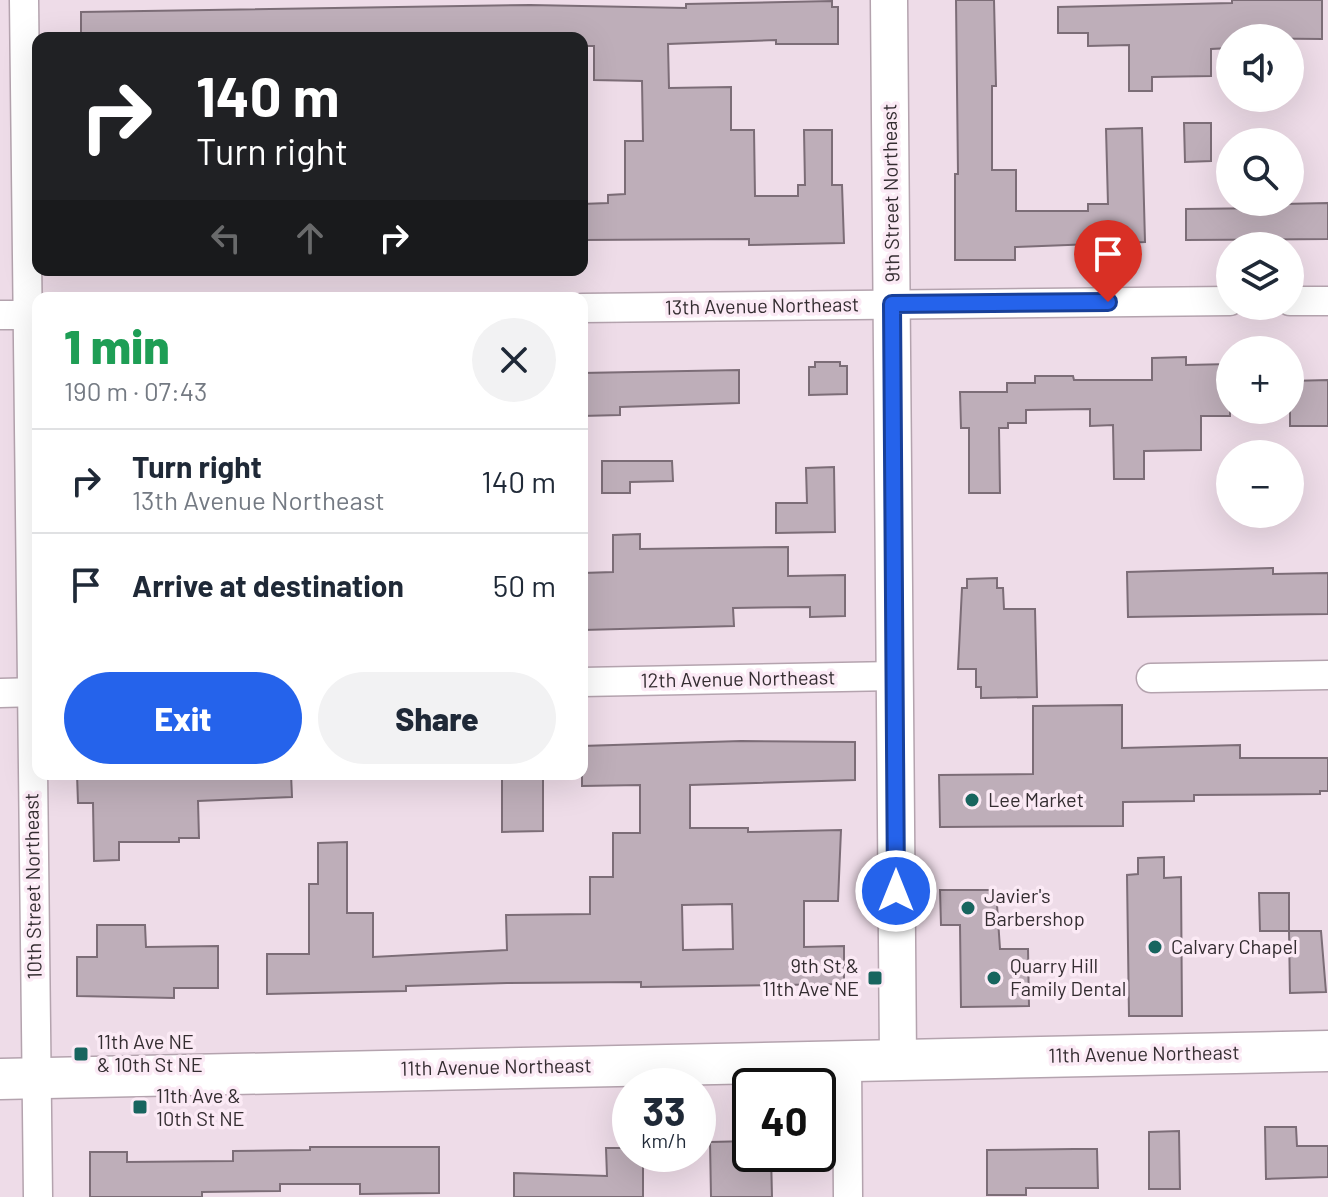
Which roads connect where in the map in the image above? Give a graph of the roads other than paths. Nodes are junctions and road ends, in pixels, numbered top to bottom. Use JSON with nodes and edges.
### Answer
{"nodes":[{"id":1,"x":24,"y":0,"type":"edge"},
{"id":2,"x":889,"y":0,"type":"edge"},
{"id":3,"x":1216,"y":301,"type":"edge"},
{"id":4,"x":1304,"y":301,"type":"edge"},
{"id":5,"x":1328,"y":301,"type":"edge"},
{"id":6,"x":892,"y":304,"type":"junction"},
{"id":7,"x":588,"y":308,"type":"edge"},
{"id":8,"x":21,"y":315,"type":"edge"},
{"id":9,"x":32,"y":634,"type":"edge"},
{"id":10,"x":1328,"y":675,"type":"edge"},
{"id":11,"x":895,"y":676,"type":"junction"},
{"id":12,"x":1151,"y":678,"type":"dead end"},
{"id":13,"x":588,"y":682,"type":"edge"},
{"id":14,"x":32,"y":692,"type":"edge"},
{"id":15,"x":0,"y":693,"type":"edge"},
{"id":16,"x":32,"y":740,"type":"edge"},
{"id":17,"x":1328,"y":1051,"type":"edge"},
{"id":18,"x":898,"y":1058,"type":"junction"},
{"id":19,"x":847,"y":1059,"type":"junction"},
{"id":20,"x":18,"y":1078,"type":"edge"},
{"id":21,"x":38,"y":1197,"type":"edge"},
{"id":22,"x":848,"y":1197,"type":"edge"}],
"edges":[{"from":1,"to":8,"type":"street","name":"10th Street Northeast"},
{"from":2,"to":6,"type":"street","name":"9th Street Northeast"},
{"from":3,"to":6,"type":"street","name":"13th Avenue Northeast"},
{"from":4,"to":5,"type":"street"},
{"from":6,"to":7,"type":"street","name":"13th Avenue Northeast"},
{"from":6,"to":11,"type":"street","name":"9th Street Northeast"},
{"from":8,"to":9,"type":"street","name":"10th Street Northeast"},
{"from":10,"to":12,"type":"street"},
{"from":11,"to":13,"type":"street","name":"12th Avenue Northeast"},
{"from":11,"to":18,"type":"street","name":"9th Street Northeast"},
{"from":14,"to":15,"type":"street"},
{"from":16,"to":20,"type":"street","name":"10th Street Northeast"},
{"from":17,"to":18,"type":"main road","name":"11th Avenue Northeast"},
{"from":18,"to":19,"type":"main road","name":"11th Avenue Northeast"},
{"from":19,"to":20,"type":"main road","name":"11th Avenue Northeast"},
{"from":19,"to":22,"type":"street"},
{"from":20,"to":21,"type":"street","name":"10th Street Northeast"}]}
